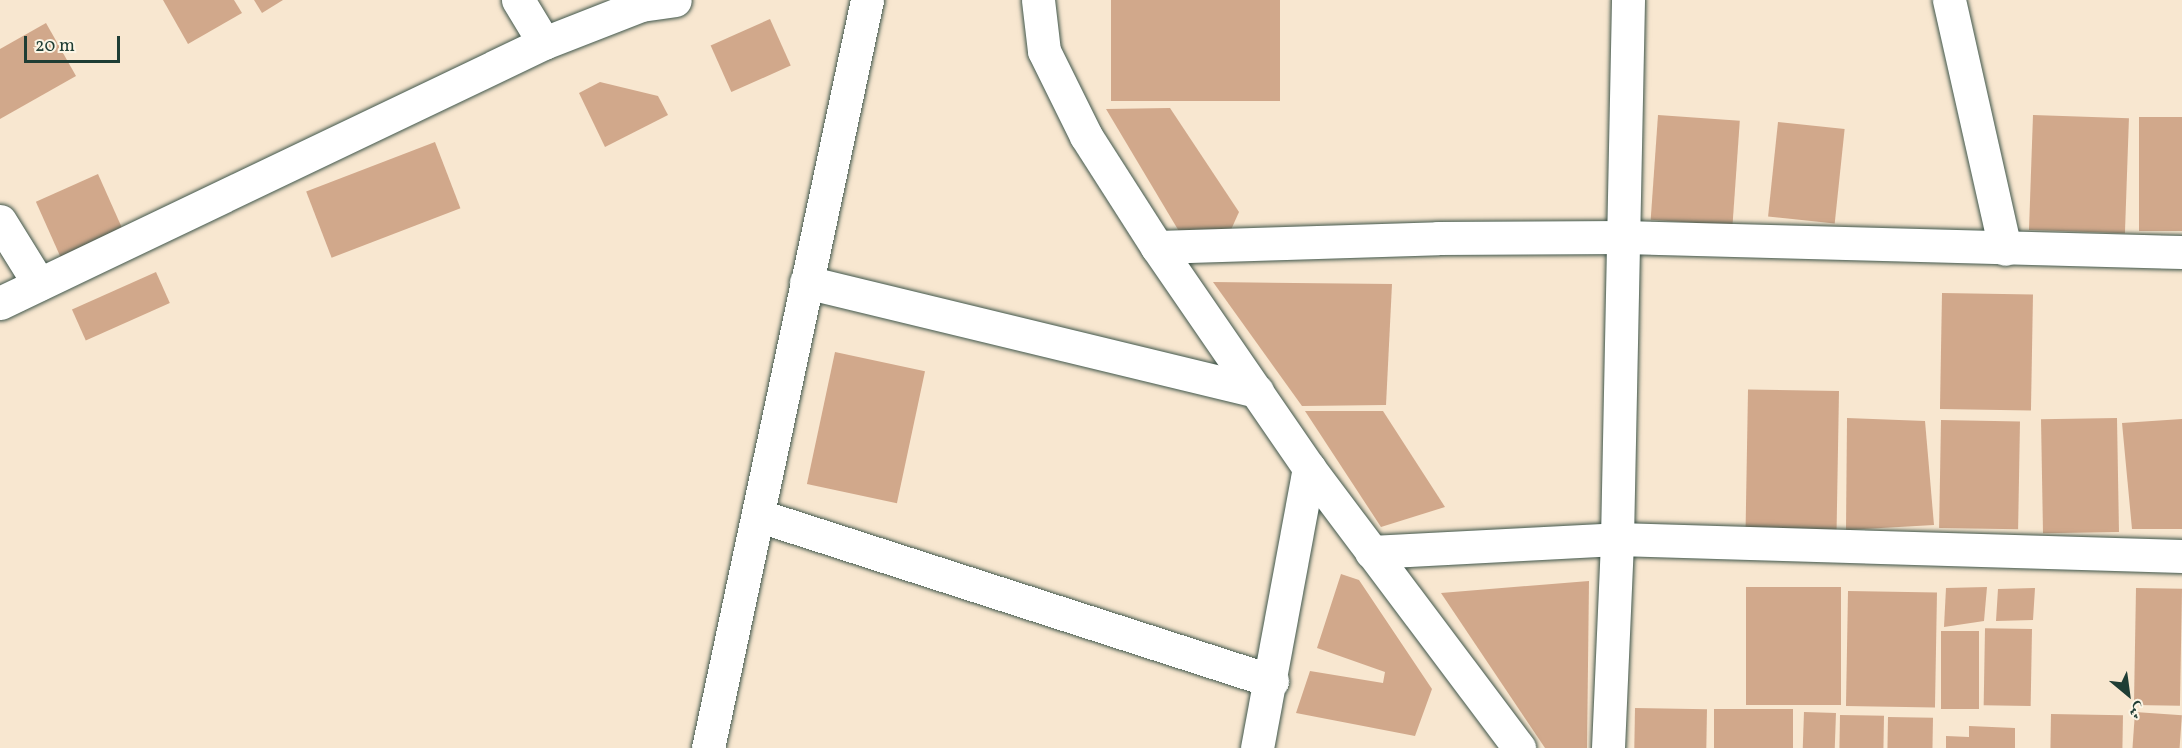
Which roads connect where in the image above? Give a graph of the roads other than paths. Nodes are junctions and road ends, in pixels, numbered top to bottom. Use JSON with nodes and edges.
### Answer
{"nodes":[{"id":1,"x":518,"y":0,"type":"edge"},
{"id":2,"x":675,"y":0,"type":"edge"},
{"id":3,"x":867,"y":0,"type":"edge"},
{"id":4,"x":1038,"y":0,"type":"edge"},
{"id":5,"x":1628,"y":0,"type":"edge"},
{"id":6,"x":1949,"y":0,"type":"edge"},
{"id":7,"x":544,"y":43,"type":"junction"},
{"id":8,"x":0,"y":221,"type":"edge"},
{"id":9,"x":1624,"y":237,"type":"junction"},
{"id":10,"x":1157,"y":247,"type":"junction"},
{"id":11,"x":2005,"y":249,"type":"junction"},
{"id":12,"x":2182,"y":252,"type":"edge"},
{"id":13,"x":806,"y":282,"type":"junction"},
{"id":14,"x":39,"y":284,"type":"junction"},
{"id":15,"x":0,"y":303,"type":"edge"},
{"id":16,"x":1257,"y":391,"type":"junction"},
{"id":17,"x":1309,"y":468,"type":"junction"},
{"id":18,"x":760,"y":516,"type":"junction"},
{"id":19,"x":1617,"y":539,"type":"junction"},
{"id":20,"x":1371,"y":552,"type":"junction"},
{"id":21,"x":2182,"y":556,"type":"edge"},
{"id":22,"x":1272,"y":681,"type":"junction"},
{"id":23,"x":708,"y":748,"type":"edge"},
{"id":24,"x":1257,"y":748,"type":"edge"},
{"id":25,"x":1519,"y":748,"type":"edge"},
{"id":26,"x":1608,"y":748,"type":"edge"}],
"edges":[{"from":1,"to":7,"type":"street"},
{"from":2,"to":7,"type":"street"},
{"from":3,"to":13,"type":"street"},
{"from":4,"to":10,"type":"street"},
{"from":5,"to":9,"type":"street"},
{"from":6,"to":11,"type":"street"},
{"from":7,"to":14,"type":"street"},
{"from":8,"to":14,"type":"street"},
{"from":9,"to":10,"type":"street"},
{"from":9,"to":11,"type":"street"},
{"from":9,"to":19,"type":"street"},
{"from":10,"to":16,"type":"street"},
{"from":11,"to":12,"type":"street"},
{"from":13,"to":16,"type":"street"},
{"from":13,"to":18,"type":"street"},
{"from":14,"to":15,"type":"street"},
{"from":16,"to":17,"type":"street"},
{"from":17,"to":20,"type":"street"},
{"from":17,"to":22,"type":"street"},
{"from":18,"to":22,"type":"street"},
{"from":18,"to":23,"type":"street"},
{"from":19,"to":20,"type":"street"},
{"from":19,"to":21,"type":"street"},
{"from":19,"to":26,"type":"street"},
{"from":20,"to":25,"type":"street"},
{"from":22,"to":24,"type":"street"}]}
